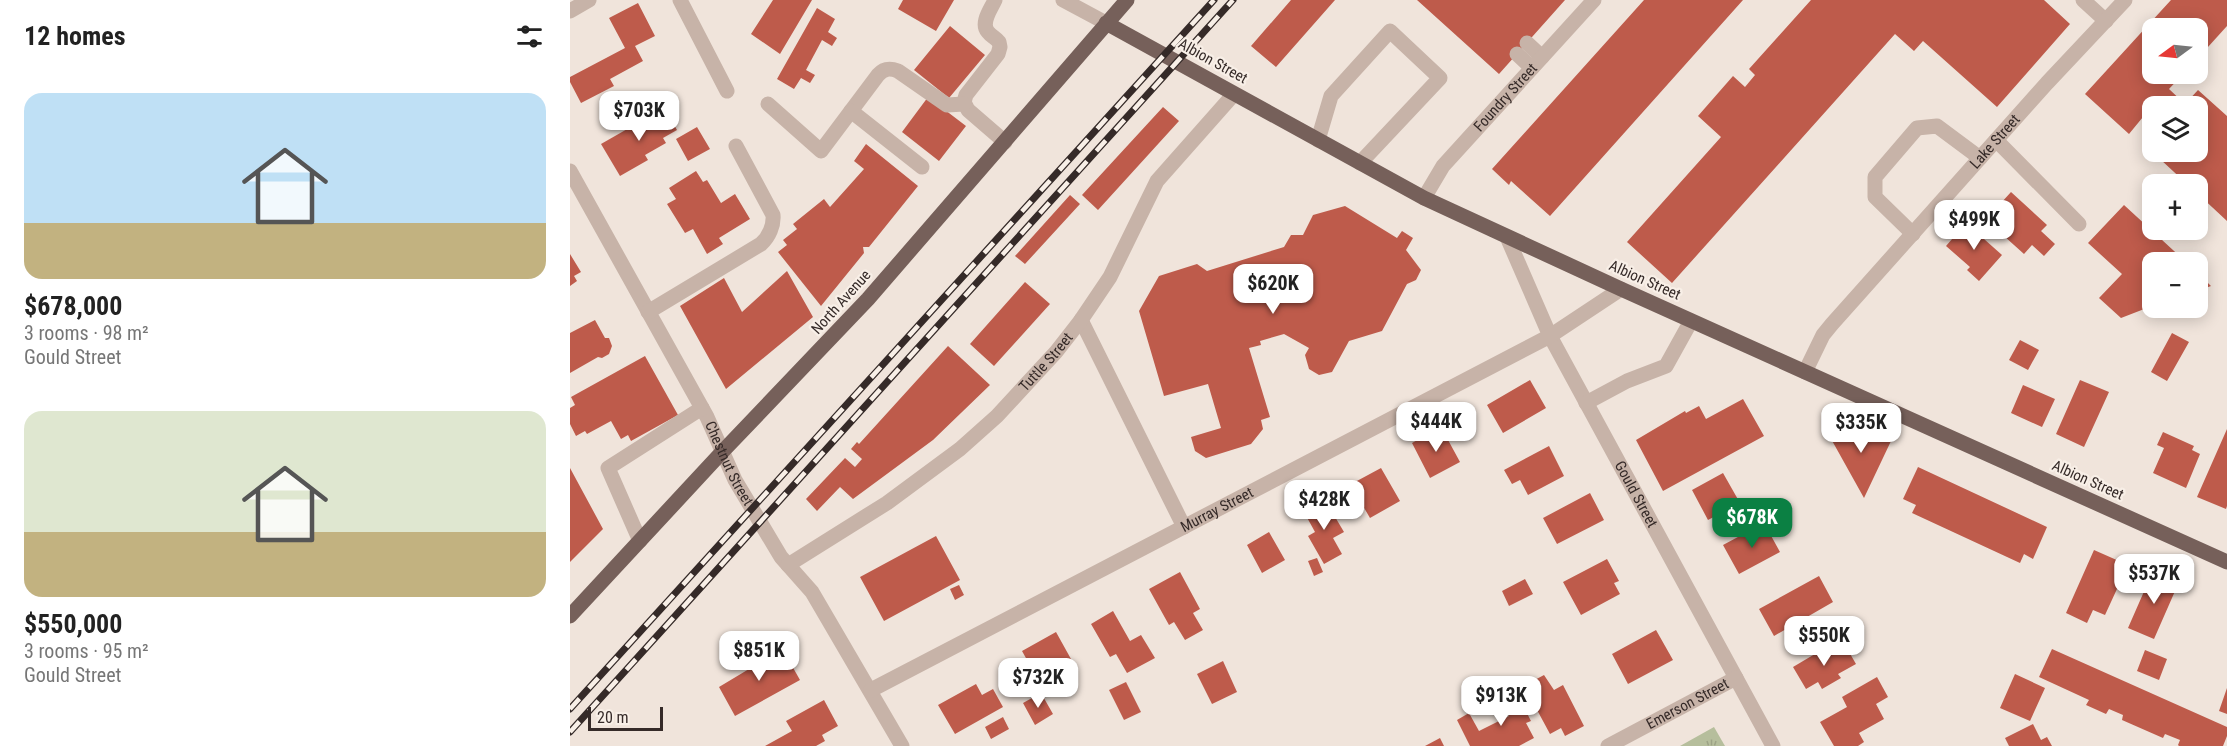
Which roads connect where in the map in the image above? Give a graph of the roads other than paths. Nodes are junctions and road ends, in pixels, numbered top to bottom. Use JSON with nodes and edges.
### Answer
{"nodes":[{"id":1,"x":589,"y":0,"type":"edge"},
{"id":2,"x":680,"y":0,"type":"edge"},
{"id":3,"x":995,"y":0,"type":"edge"},
{"id":4,"x":1064,"y":0,"type":"edge"},
{"id":5,"x":1127,"y":0,"type":"edge"},
{"id":6,"x":1594,"y":0,"type":"edge"},
{"id":7,"x":2083,"y":0,"type":"edge"},
{"id":8,"x":2125,"y":0,"type":"edge"},
{"id":9,"x":570,"y":11,"type":"edge"},
{"id":10,"x":2106,"y":21,"type":"junction"},
{"id":11,"x":1106,"y":23,"type":"junction"},
{"id":12,"x":1522,"y":48,"type":"dead end"},
{"id":13,"x":1537,"y":62,"type":"junction"},
{"id":14,"x":728,"y":91,"type":"dead end"},
{"id":15,"x":1234,"y":94,"type":"junction"},
{"id":16,"x":768,"y":104,"type":"dead end"},
{"id":17,"x":964,"y":104,"type":"junction"},
{"id":18,"x":851,"y":111,"type":"junction"},
{"id":19,"x":1318,"y":140,"type":"junction"},
{"id":20,"x":1996,"y":140,"type":"junction"},
{"id":21,"x":1005,"y":142,"type":"junction"},
{"id":22,"x":736,"y":146,"type":"dead end"},
{"id":23,"x":1980,"y":158,"type":"junction"},
{"id":24,"x":1360,"y":163,"type":"junction"},
{"id":25,"x":922,"y":167,"type":"dead end"},
{"id":26,"x":570,"y":171,"type":"edge"},
{"id":27,"x":1424,"y":198,"type":"junction"},
{"id":28,"x":2079,"y":224,"type":"dead end"},
{"id":29,"x":1913,"y":234,"type":"junction"},
{"id":30,"x":1507,"y":237,"type":"junction"},
{"id":31,"x":1621,"y":289,"type":"junction"},
{"id":32,"x":648,"y":312,"type":"junction"},
{"id":33,"x":1081,"y":320,"type":"junction"},
{"id":34,"x":1692,"y":321,"type":"junction"},
{"id":35,"x":1550,"y":336,"type":"junction"},
{"id":36,"x":1805,"y":372,"type":"junction"},
{"id":37,"x":1586,"y":403,"type":"junction"},
{"id":38,"x":702,"y":408,"type":"junction"},
{"id":39,"x":723,"y":451,"type":"junction"},
{"id":40,"x":1184,"y":527,"type":"junction"},
{"id":41,"x":640,"y":541,"type":"junction"},
{"id":42,"x":2227,"y":562,"type":"edge"},
{"id":43,"x":788,"y":565,"type":"junction"},
{"id":44,"x":570,"y":616,"type":"edge"},
{"id":45,"x":1736,"y":678,"type":"junction"},
{"id":46,"x":871,"y":690,"type":"junction"},
{"id":47,"x":902,"y":746,"type":"edge"},
{"id":48,"x":1608,"y":746,"type":"edge"},
{"id":49,"x":1773,"y":746,"type":"edge"}],
"edges":[{"from":1,"to":9,"type":"street"},
{"from":2,"to":14,"type":"street"},
{"from":3,"to":17,"type":"street"},
{"from":4,"to":11,"type":"street","name":"Albion Street"},
{"from":5,"to":11,"type":"main road","name":"North Avenue"},
{"from":6,"to":13,"type":"street","name":"Foundry Street"},
{"from":7,"to":10,"type":"street"},
{"from":8,"to":10,"type":"street","name":"Lake Street"},
{"from":10,"to":20,"type":"street","name":"Lake Street"},
{"from":11,"to":15,"type":"main road","name":"Albion Street"},
{"from":11,"to":21,"type":"main road","name":"North Avenue"},
{"from":12,"to":13,"type":"street"},
{"from":13,"to":27,"type":"street","name":"Foundry Street"},
{"from":15,"to":19,"type":"main road","name":"Albion Street"},
{"from":15,"to":33,"type":"street","name":"Tuttle Street"},
{"from":16,"to":18,"type":"street"},
{"from":17,"to":18,"type":"street"},
{"from":17,"to":21,"type":"street"},
{"from":18,"to":25,"type":"street"},
{"from":19,"to":24,"type":"main road","name":"Albion Street"},
{"from":19,"to":24,"type":"street"},
{"from":20,"to":23,"type":"street","name":"Lake Street"},
{"from":20,"to":28,"type":"street"},
{"from":21,"to":39,"type":"main road","name":"North Avenue"},
{"from":22,"to":32,"type":"street"},
{"from":23,"to":29,"type":"street","name":"Lake Street"},
{"from":23,"to":29,"type":"street"},
{"from":24,"to":27,"type":"main road","name":"Albion Street"},
{"from":26,"to":32,"type":"street","name":"Chestnut Street"},
{"from":27,"to":30,"type":"main road","name":"Albion Street"},
{"from":29,"to":36,"type":"street","name":"Lake Street"},
{"from":30,"to":31,"type":"main road","name":"Albion Street"},
{"from":30,"to":35,"type":"street","name":"Gould Street"},
{"from":31,"to":34,"type":"main road","name":"Albion Street"},
{"from":31,"to":35,"type":"street","name":"Murray Street"},
{"from":32,"to":38,"type":"street","name":"Chestnut Street"},
{"from":33,"to":40,"type":"street"},
{"from":33,"to":43,"type":"street","name":"Tuttle Street"},
{"from":34,"to":36,"type":"main road","name":"Albion Street"},
{"from":34,"to":37,"type":"street"},
{"from":35,"to":37,"type":"street","name":"Gould Street"},
{"from":35,"to":40,"type":"street","name":"Murray Street"},
{"from":36,"to":42,"type":"main road","name":"Albion Street"},
{"from":37,"to":45,"type":"street","name":"Gould Street"},
{"from":38,"to":39,"type":"street","name":"Chestnut Street"},
{"from":38,"to":41,"type":"street"},
{"from":39,"to":41,"type":"main road","name":"North Avenue"},
{"from":39,"to":43,"type":"street","name":"Chestnut Street"},
{"from":40,"to":46,"type":"street","name":"Murray Street"},
{"from":41,"to":44,"type":"main road","name":"North Avenue"},
{"from":43,"to":46,"type":"street","name":"Chestnut Street"},
{"from":45,"to":48,"type":"street","name":"Emerson Street"},
{"from":45,"to":49,"type":"street","name":"Gould Street"},
{"from":46,"to":47,"type":"street","name":"Chestnut Street"}]}
